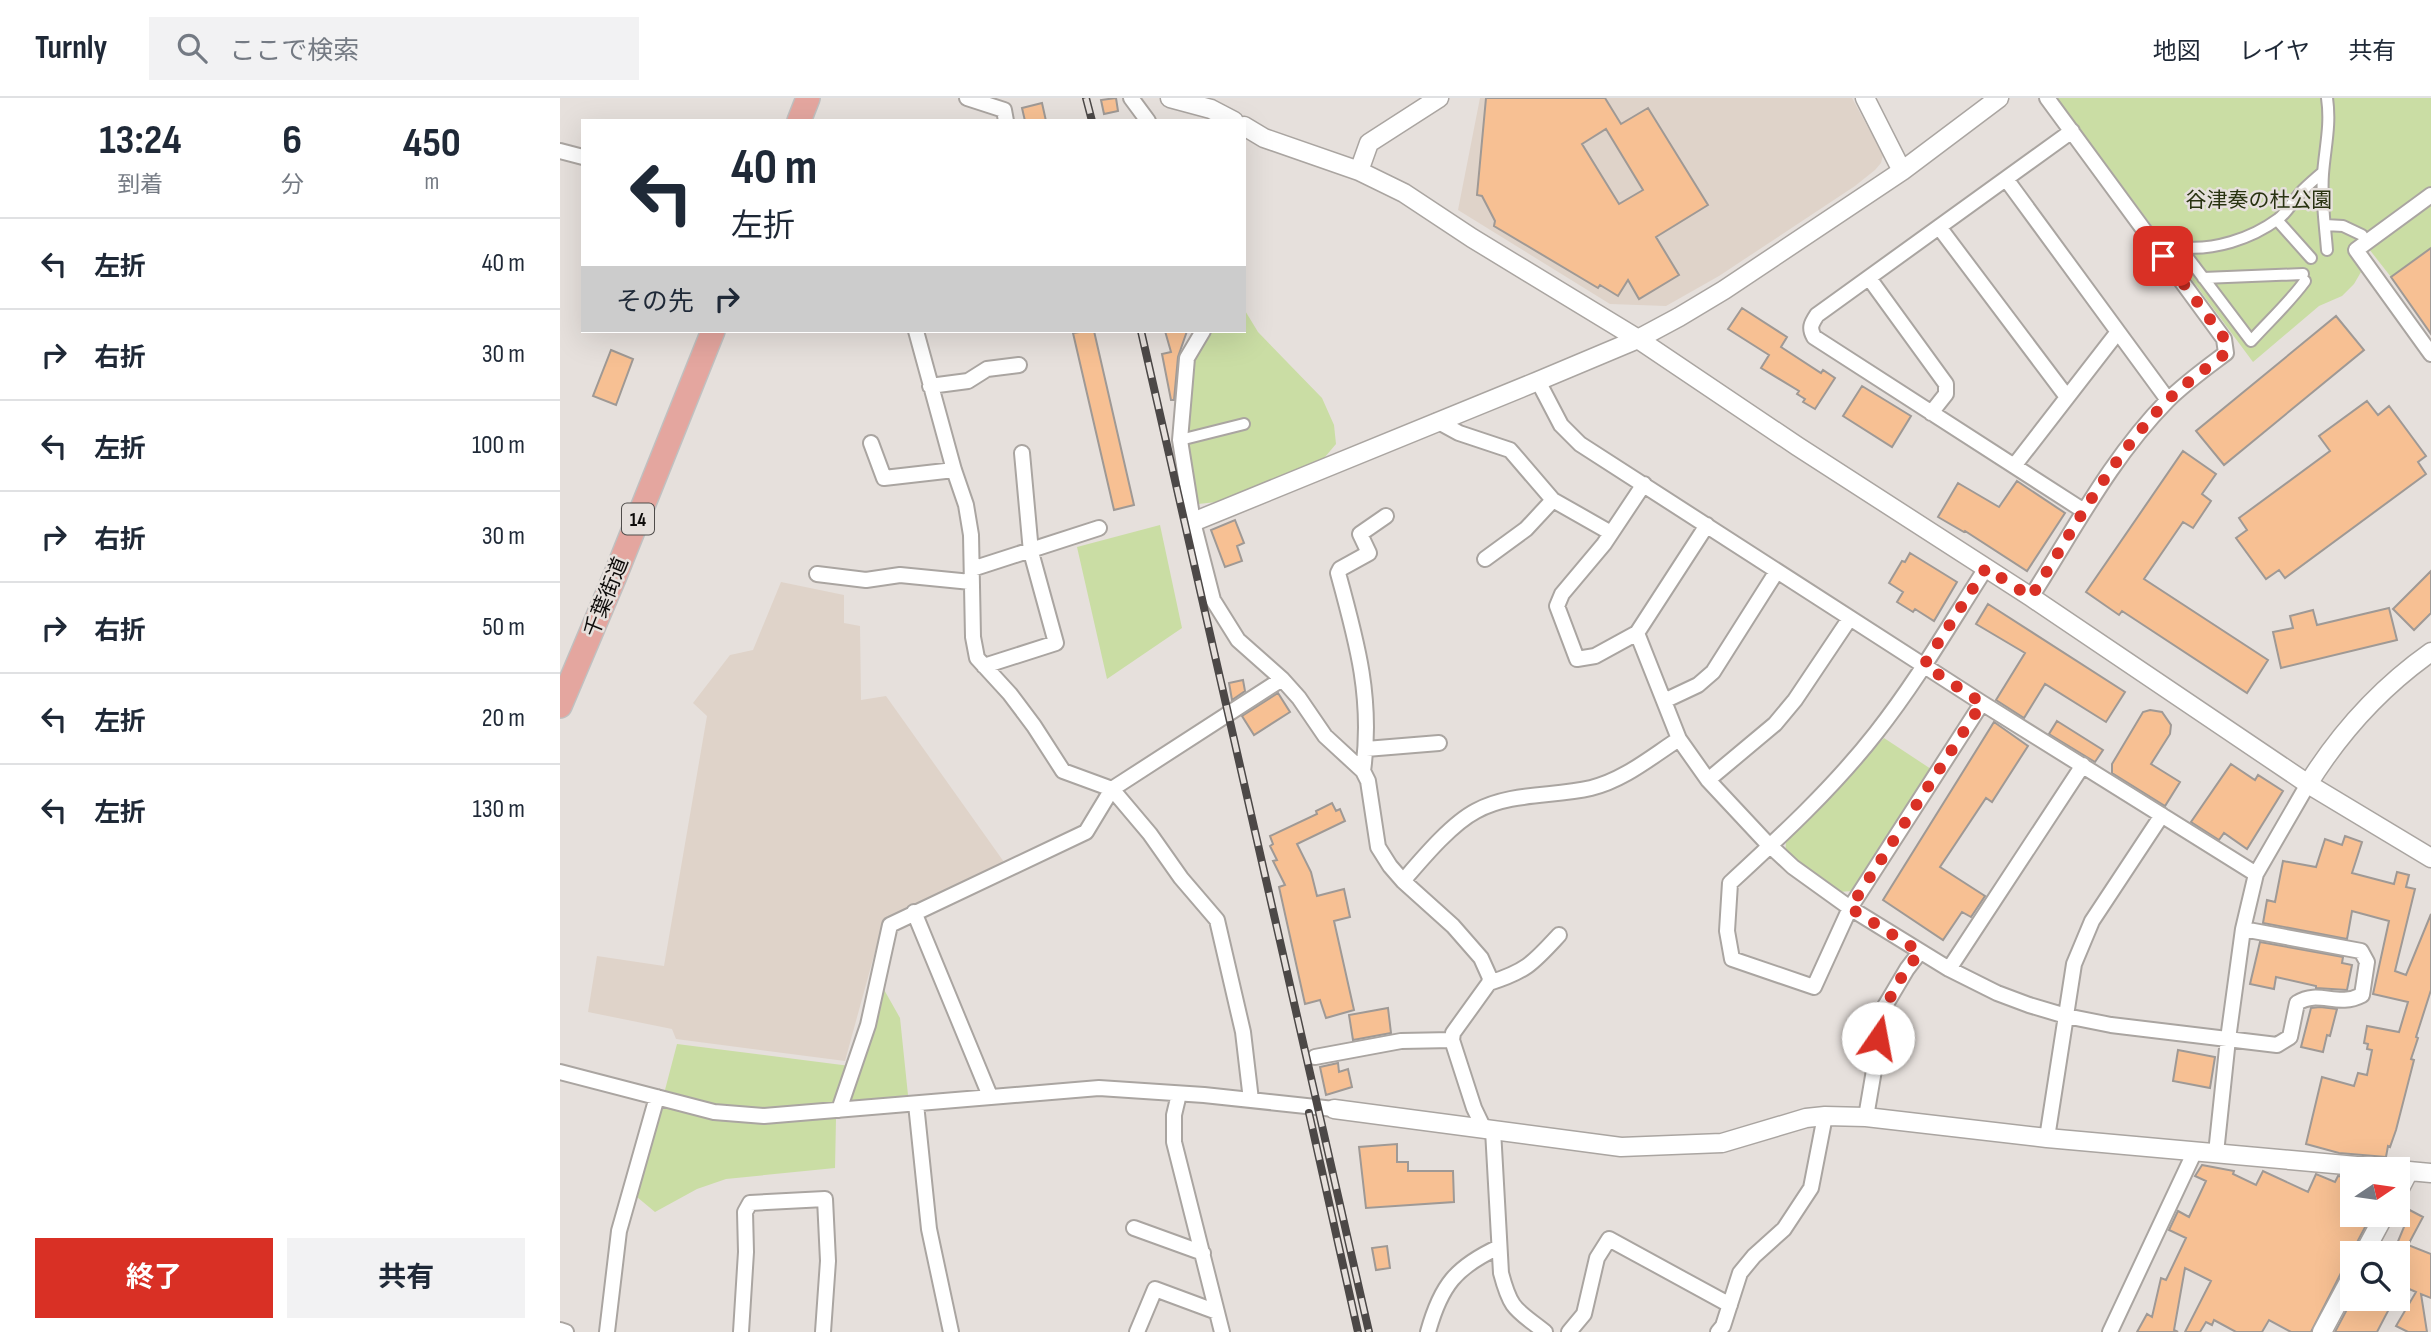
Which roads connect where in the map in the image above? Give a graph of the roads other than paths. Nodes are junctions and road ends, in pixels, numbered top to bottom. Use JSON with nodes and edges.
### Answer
{"nodes":[{"id":1,"x":808,"y":98,"type":"edge"},
{"id":2,"x":967,"y":98,"type":"edge"},
{"id":3,"x":1131,"y":98,"type":"edge"},
{"id":4,"x":1170,"y":98,"type":"edge"},
{"id":5,"x":1438,"y":98,"type":"edge"},
{"id":6,"x":1865,"y":98,"type":"edge"},
{"id":7,"x":1999,"y":98,"type":"edge"},
{"id":8,"x":2047,"y":98,"type":"edge"},
{"id":9,"x":2336,"y":98,"type":"edge"},
{"id":10,"x":2328,"y":104,"type":"edge"},
{"id":11,"x":800,"y":119,"type":"edge"},
{"id":12,"x":1006,"y":119,"type":"edge"},
{"id":13,"x":1147,"y":119,"type":"edge"},
{"id":14,"x":1230,"y":119,"type":"edge"},
{"id":15,"x":1246,"y":127,"type":"edge"},
{"id":16,"x":2072,"y":131,"type":"junction"},
{"id":17,"x":560,"y":151,"type":"edge"},
{"id":18,"x":581,"y":156,"type":"edge"},
{"id":19,"x":1359,"y":171,"type":"junction"},
{"id":20,"x":1902,"y":171,"type":"junction"},
{"id":21,"x":2323,"y":172,"type":"junction"},
{"id":22,"x":2006,"y":179,"type":"junction"},
{"id":23,"x":2431,"y":195,"type":"edge"},
{"id":24,"x":2277,"y":220,"type":"junction"},
{"id":25,"x":2325,"y":225,"type":"junction"},
{"id":26,"x":1940,"y":228,"type":"junction"},
{"id":27,"x":2362,"y":235,"type":"dead end"},
{"id":28,"x":2327,"y":250,"type":"dead end"},
{"id":29,"x":2311,"y":258,"type":"dead end"},
{"id":30,"x":1869,"y":278,"type":"junction"},
{"id":31,"x":2203,"y":278,"type":"junction"},
{"id":32,"x":712,"y":333,"type":"edge"},
{"id":33,"x":917,"y":333,"type":"edge"},
{"id":34,"x":1202,"y":333,"type":"edge"},
{"id":35,"x":2116,"y":333,"type":"junction"},
{"id":36,"x":1639,"y":339,"type":"junction"},
{"id":37,"x":2431,"y":354,"type":"edge"},
{"id":38,"x":1019,"y":365,"type":"dead end"},
{"id":39,"x":1538,"y":381,"type":"junction"},
{"id":40,"x":930,"y":386,"type":"junction"},
{"id":41,"x":2067,"y":397,"type":"junction"},
{"id":42,"x":2168,"y":400,"type":"junction"},
{"id":43,"x":1931,"y":413,"type":"junction"},
{"id":44,"x":1437,"y":421,"type":"junction"},
{"id":45,"x":1244,"y":424,"type":"dead end"},
{"id":46,"x":1180,"y":440,"type":"junction"},
{"id":47,"x":871,"y":443,"type":"dead end"},
{"id":48,"x":1022,"y":453,"type":"dead end"},
{"id":49,"x":2014,"y":466,"type":"junction"},
{"id":50,"x":954,"y":470,"type":"junction"},
{"id":51,"x":1644,"y":484,"type":"junction"},
{"id":52,"x":1553,"y":500,"type":"junction"},
{"id":53,"x":2084,"y":511,"type":"junction"},
{"id":54,"x":1385,"y":516,"type":"dead end"},
{"id":55,"x":1193,"y":522,"type":"junction"},
{"id":56,"x":1707,"y":525,"type":"junction"},
{"id":57,"x":1100,"y":528,"type":"dead end"},
{"id":58,"x":1611,"y":533,"type":"junction"},
{"id":59,"x":1031,"y":552,"type":"junction"},
{"id":60,"x":1485,"y":559,"type":"dead end"},
{"id":61,"x":1986,"y":568,"type":"junction"},
{"id":62,"x":1777,"y":572,"type":"junction"},
{"id":63,"x":817,"y":573,"type":"dead end"},
{"id":64,"x":972,"y":575,"type":"junction"},
{"id":65,"x":2031,"y":597,"type":"junction"},
{"id":66,"x":1850,"y":618,"type":"junction"},
{"id":67,"x":1637,"y":633,"type":"junction"},
{"id":68,"x":2431,"y":652,"type":"edge"},
{"id":69,"x":1924,"y":665,"type":"junction"},
{"id":70,"x":984,"y":666,"type":"junction"},
{"id":71,"x":1282,"y":680,"type":"junction"},
{"id":72,"x":1664,"y":701,"type":"junction"},
{"id":73,"x":1982,"y":703,"type":"junction"},
{"id":74,"x":560,"y":706,"type":"edge"},
{"id":75,"x":1679,"y":739,"type":"junction"},
{"id":76,"x":1439,"y":743,"type":"dead end"},
{"id":77,"x":1366,"y":749,"type":"junction"},
{"id":78,"x":2083,"y":765,"type":"junction"},
{"id":79,"x":1363,"y":771,"type":"junction"},
{"id":80,"x":1708,"y":780,"type":"junction"},
{"id":81,"x":2308,"y":784,"type":"junction"},
{"id":82,"x":1112,"y":789,"type":"junction"},
{"id":83,"x":2162,"y":816,"type":"junction"},
{"id":84,"x":1770,"y":846,"type":"junction"},
{"id":85,"x":2431,"y":858,"type":"edge"},
{"id":86,"x":2256,"y":874,"type":"junction"},
{"id":87,"x":1403,"y":881,"type":"junction"},
{"id":88,"x":1850,"y":908,"type":"junction"},
{"id":89,"x":915,"y":912,"type":"junction"},
{"id":90,"x":2243,"y":929,"type":"junction"},
{"id":91,"x":1559,"y":935,"type":"dead end"},
{"id":92,"x":1920,"y":952,"type":"junction"},
{"id":93,"x":1949,"y":969,"type":"junction"},
{"id":94,"x":1489,"y":983,"type":"junction"},
{"id":95,"x":2066,"y":1016,"type":"junction"},
{"id":96,"x":2228,"y":1039,"type":"junction"},
{"id":97,"x":1452,"y":1040,"type":"junction"},
{"id":98,"x":1315,"y":1057,"type":"dead end"},
{"id":99,"x":560,"y":1072,"type":"edge"},
{"id":100,"x":1179,"y":1094,"type":"junction"},
{"id":101,"x":990,"y":1096,"type":"junction"},
{"id":102,"x":657,"y":1097,"type":"junction"},
{"id":103,"x":1251,"y":1100,"type":"junction"},
{"id":104,"x":916,"y":1104,"type":"junction"},
{"id":105,"x":1334,"y":1109,"type":"joint"},
{"id":106,"x":839,"y":1110,"type":"junction"},
{"id":107,"x":1825,"y":1116,"type":"junction"},
{"id":108,"x":1866,"y":1117,"type":"junction"},
{"id":109,"x":1488,"y":1130,"type":"junction"},
{"id":110,"x":2047,"y":1138,"type":"junction"},
{"id":111,"x":2195,"y":1151,"type":"junction"},
{"id":112,"x":2216,"y":1153,"type":"junction"},
{"id":113,"x":2340,"y":1164,"type":"edge"},
{"id":114,"x":2410,"y":1171,"type":"edge"},
{"id":115,"x":2431,"y":1173,"type":"edge"},
{"id":116,"x":1134,"y":1228,"type":"dead end"},
{"id":117,"x":1500,"y":1247,"type":"junction"},
{"id":118,"x":1203,"y":1252,"type":"junction"},
{"id":119,"x":2340,"y":1298,"type":"edge"},
{"id":120,"x":1730,"y":1305,"type":"junction"},
{"id":121,"x":1217,"y":1312,"type":"junction"},
{"id":122,"x":560,"y":1330,"type":"edge"},
{"id":123,"x":566,"y":1332,"type":"edge"},
{"id":124,"x":607,"y":1332,"type":"edge"},
{"id":125,"x":741,"y":1332,"type":"edge"},
{"id":126,"x":823,"y":1332,"type":"edge"},
{"id":127,"x":950,"y":1332,"type":"edge"},
{"id":128,"x":1137,"y":1332,"type":"edge"},
{"id":129,"x":1222,"y":1332,"type":"edge"},
{"id":130,"x":1428,"y":1332,"type":"edge"},
{"id":131,"x":1545,"y":1332,"type":"edge"},
{"id":132,"x":1569,"y":1332,"type":"edge"},
{"id":133,"x":1718,"y":1332,"type":"edge"},
{"id":134,"x":2109,"y":1332,"type":"edge"},
{"id":135,"x":2322,"y":1332,"type":"edge"}],
"edges":[{"from":1,"to":11,"type":"highway"},
{"from":2,"to":12,"type":"street"},
{"from":3,"to":13,"type":"street"},
{"from":4,"to":14,"type":"street"},
{"from":5,"to":19,"type":"street"},
{"from":6,"to":20,"type":"street"},
{"from":7,"to":20,"type":"street"},
{"from":8,"to":16,"type":"street"},
{"from":9,"to":10,"type":"street"},
{"from":10,"to":21,"type":"street"},
{"from":15,"to":19,"type":"street"},
{"from":16,"to":22,"type":"street"},
{"from":16,"to":42,"type":"street"},
{"from":17,"to":18,"type":"street"},
{"from":19,"to":36,"type":"street"},
{"from":20,"to":36,"type":"street"},
{"from":21,"to":24,"type":"street"},
{"from":21,"to":25,"type":"street"},
{"from":22,"to":26,"type":"street"},
{"from":22,"to":35,"type":"street"},
{"from":23,"to":37,"type":"street"},
{"from":24,"to":29,"type":"street"},
{"from":24,"to":31,"type":"street"},
{"from":25,"to":27,"type":"street"},
{"from":25,"to":28,"type":"street"},
{"from":26,"to":30,"type":"street"},
{"from":26,"to":41,"type":"street"},
{"from":30,"to":43,"type":"street"},
{"from":30,"to":43,"type":"street"},
{"from":31,"to":31,"type":"street"},
{"from":32,"to":74,"type":"highway","name":"千葉街道","number":"14"},
{"from":33,"to":40,"type":"street"},
{"from":34,"to":46,"type":"street"},
{"from":35,"to":41,"type":"street"},
{"from":35,"to":42,"type":"street"},
{"from":36,"to":39,"type":"street"},
{"from":36,"to":61,"type":"street"},
{"from":38,"to":40,"type":"street"},
{"from":39,"to":44,"type":"street"},
{"from":39,"to":51,"type":"street"},
{"from":40,"to":50,"type":"street"},
{"from":41,"to":49,"type":"street"},
{"from":42,"to":53,"type":"street"},
{"from":43,"to":49,"type":"street"},
{"from":44,"to":52,"type":"street"},
{"from":44,"to":55,"type":"street"},
{"from":45,"to":46,"type":"street"},
{"from":46,"to":55,"type":"street"},
{"from":47,"to":50,"type":"street"},
{"from":48,"to":59,"type":"street"},
{"from":49,"to":53,"type":"street"},
{"from":50,"to":64,"type":"street"},
{"from":51,"to":56,"type":"street"},
{"from":51,"to":58,"type":"street"},
{"from":52,"to":58,"type":"street"},
{"from":52,"to":60,"type":"street"},
{"from":53,"to":65,"type":"street"},
{"from":54,"to":77,"type":"street"},
{"from":55,"to":71,"type":"street"},
{"from":56,"to":62,"type":"street"},
{"from":56,"to":67,"type":"street"},
{"from":57,"to":59,"type":"street"},
{"from":58,"to":67,"type":"street"},
{"from":59,"to":64,"type":"street"},
{"from":59,"to":70,"type":"street"},
{"from":61,"to":65,"type":"street"},
{"from":61,"to":69,"type":"street"},
{"from":62,"to":66,"type":"street"},
{"from":62,"to":72,"type":"street"},
{"from":63,"to":64,"type":"street"},
{"from":64,"to":70,"type":"street"},
{"from":65,"to":81,"type":"street"},
{"from":66,"to":69,"type":"street"},
{"from":66,"to":80,"type":"street"},
{"from":67,"to":72,"type":"street"},
{"from":68,"to":81,"type":"street"},
{"from":69,"to":73,"type":"street"},
{"from":69,"to":84,"type":"street"},
{"from":70,"to":82,"type":"street"},
{"from":71,"to":79,"type":"street"},
{"from":71,"to":82,"type":"street"},
{"from":72,"to":75,"type":"street"},
{"from":73,"to":78,"type":"street"},
{"from":73,"to":88,"type":"street"},
{"from":75,"to":80,"type":"street"},
{"from":75,"to":87,"type":"street"},
{"from":76,"to":77,"type":"street"},
{"from":77,"to":79,"type":"street"},
{"from":78,"to":83,"type":"street"},
{"from":78,"to":93,"type":"street"},
{"from":79,"to":87,"type":"street"},
{"from":80,"to":84,"type":"street"},
{"from":81,"to":85,"type":"street"},
{"from":81,"to":86,"type":"street"},
{"from":82,"to":89,"type":"street"},
{"from":82,"to":103,"type":"street"},
{"from":83,"to":86,"type":"street"},
{"from":83,"to":95,"type":"street"},
{"from":84,"to":88,"type":"street"},
{"from":84,"to":88,"type":"street"},
{"from":86,"to":90,"type":"street"},
{"from":87,"to":94,"type":"street"},
{"from":88,"to":92,"type":"street"},
{"from":89,"to":101,"type":"street"},
{"from":89,"to":106,"type":"street"},
{"from":90,"to":96,"type":"street"},
{"from":90,"to":96,"type":"street"},
{"from":91,"to":94,"type":"street"},
{"from":92,"to":93,"type":"street"},
{"from":92,"to":108,"type":"street"},
{"from":93,"to":95,"type":"street"},
{"from":94,"to":97,"type":"street"},
{"from":95,"to":96,"type":"street"},
{"from":95,"to":110,"type":"street"},
{"from":96,"to":112,"type":"street"},
{"from":97,"to":98,"type":"street"},
{"from":97,"to":109,"type":"street"},
{"from":99,"to":102,"type":"street"},
{"from":100,"to":101,"type":"street"},
{"from":100,"to":103,"type":"street"},
{"from":100,"to":118,"type":"street"},
{"from":101,"to":104,"type":"street"},
{"from":102,"to":106,"type":"street"},
{"from":102,"to":124,"type":"street"},
{"from":103,"to":105,"type":"street"},
{"from":104,"to":106,"type":"street"},
{"from":104,"to":127,"type":"street"},
{"from":105,"to":109,"type":"street"},
{"from":107,"to":108,"type":"street"},
{"from":107,"to":109,"type":"street"},
{"from":107,"to":120,"type":"street"},
{"from":108,"to":110,"type":"street"},
{"from":109,"to":117,"type":"street"},
{"from":110,"to":111,"type":"street"},
{"from":111,"to":112,"type":"street"},
{"from":111,"to":134,"type":"street"},
{"from":112,"to":113,"type":"street"},
{"from":114,"to":115,"type":"street"},
{"from":116,"to":118,"type":"street"},
{"from":117,"to":130,"type":"street"},
{"from":117,"to":131,"type":"street"},
{"from":118,"to":121,"type":"street"},
{"from":119,"to":135,"type":"street"},
{"from":120,"to":132,"type":"street"},
{"from":120,"to":133,"type":"street"},
{"from":121,"to":128,"type":"street"},
{"from":121,"to":129,"type":"street"},
{"from":122,"to":123,"type":"street"},
{"from":125,"to":126,"type":"street"}]}
